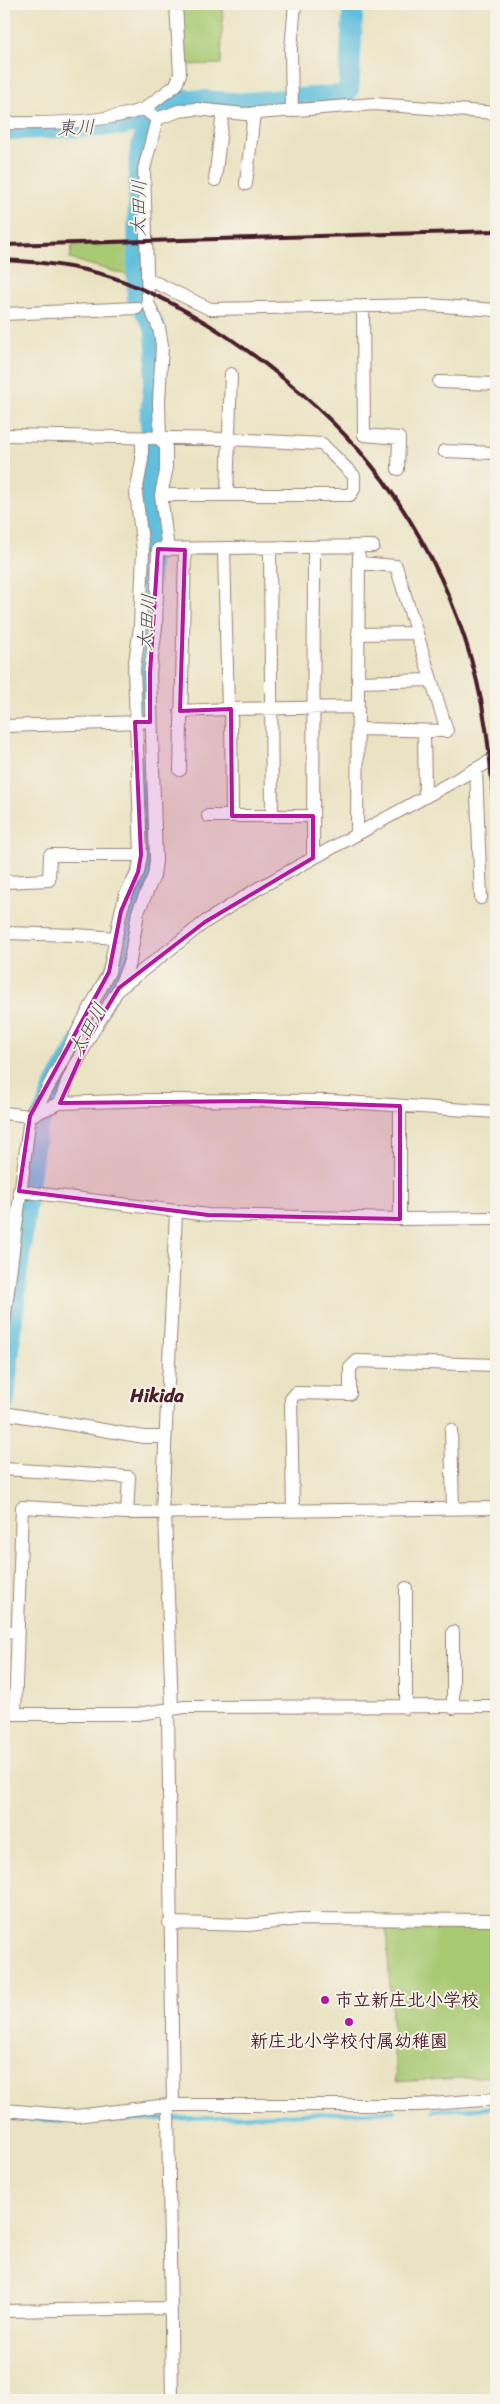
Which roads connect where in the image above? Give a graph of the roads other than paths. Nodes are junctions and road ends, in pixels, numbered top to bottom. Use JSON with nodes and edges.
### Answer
{"nodes":[{"id":1,"x":176,"y":4,"type":"edge"},
{"id":2,"x":295,"y":4,"type":"edge"},
{"id":3,"x":144,"y":108,"type":"junction"},
{"id":4,"x":292,"y":111,"type":"junction"},
{"id":5,"x":223,"y":112,"type":"junction"},
{"id":6,"x":254,"y":113,"type":"junction"},
{"id":7,"x":496,"y":113,"type":"edge"},
{"id":8,"x":157,"y":119,"type":"junction"},
{"id":9,"x":4,"y":123,"type":"edge"},
{"id":10,"x":214,"y":179,"type":"dead end"},
{"id":11,"x":246,"y":184,"type":"dead end"},
{"id":12,"x":148,"y":279,"type":"junction"},
{"id":13,"x":363,"y":306,"type":"junction"},
{"id":14,"x":136,"y":308,"type":"dead end"},
{"id":15,"x":496,"y":310,"type":"edge"},
{"id":16,"x":4,"y":314,"type":"edge"},
{"id":17,"x":231,"y":374,"type":"dead end"},
{"id":18,"x":439,"y":382,"type":"dead end"},
{"id":19,"x":496,"y":384,"type":"edge"},
{"id":20,"x":4,"y":435,"type":"edge"},
{"id":21,"x":142,"y":438,"type":"junction"},
{"id":22,"x":160,"y":438,"type":"junction"},
{"id":23,"x":228,"y":439,"type":"junction"},
{"id":24,"x":444,"y":452,"type":"dead end"},
{"id":25,"x":496,"y":453,"type":"edge"},
{"id":26,"x":398,"y":469,"type":"dead end"},
{"id":27,"x":227,"y":494,"type":"junction"},
{"id":28,"x":162,"y":495,"type":"junction"},
{"id":29,"x":373,"y":546,"type":"dead end"},
{"id":30,"x":359,"y":547,"type":"junction"},
{"id":31,"x":270,"y":548,"type":"junction"},
{"id":32,"x":314,"y":548,"type":"junction"},
{"id":33,"x":224,"y":549,"type":"junction"},
{"id":34,"x":168,"y":550,"type":"junction"},
{"id":35,"x":185,"y":550,"type":"junction"},
{"id":36,"x":359,"y":563,"type":"junction"},
{"id":37,"x":417,"y":633,"type":"junction"},
{"id":38,"x":358,"y":634,"type":"junction"},
{"id":39,"x":431,"y":680,"type":"junction"},
{"id":40,"x":358,"y":682,"type":"junction"},
{"id":41,"x":314,"y":708,"type":"junction"},
{"id":42,"x":358,"y":708,"type":"junction"},
{"id":43,"x":230,"y":709,"type":"junction"},
{"id":44,"x":271,"y":709,"type":"junction"},
{"id":45,"x":180,"y":710,"type":"junction"},
{"id":46,"x":136,"y":722,"type":"junction"},
{"id":47,"x":150,"y":722,"type":"junction"},
{"id":48,"x":4,"y":726,"type":"edge"},
{"id":49,"x":358,"y":729,"type":"junction"},
{"id":50,"x":424,"y":732,"type":"junction"},
{"id":51,"x":496,"y":758,"type":"edge"},
{"id":52,"x":476,"y":769,"type":"junction"},
{"id":53,"x":180,"y":770,"type":"dead end"},
{"id":54,"x":425,"y":796,"type":"junction"},
{"id":55,"x":208,"y":816,"type":"dead end"},
{"id":56,"x":232,"y":816,"type":"junction"},
{"id":57,"x":272,"y":816,"type":"junction"},
{"id":58,"x":313,"y":816,"type":"junction"},
{"id":59,"x":357,"y":833,"type":"junction"},
{"id":60,"x":141,"y":855,"type":"junction"},
{"id":61,"x":313,"y":858,"type":"junction"},
{"id":62,"x":4,"y":882,"type":"edge"},
{"id":63,"x":481,"y":898,"type":"dead end"},
{"id":64,"x":4,"y":934,"type":"edge"},
{"id":65,"x":116,"y":938,"type":"junction"},
{"id":66,"x":119,"y":988,"type":"junction"},
{"id":67,"x":60,"y":1103,"type":"junction"},
{"id":68,"x":400,"y":1106,"type":"junction"},
{"id":69,"x":496,"y":1112,"type":"edge"},
{"id":70,"x":4,"y":1113,"type":"edge"},
{"id":71,"x":30,"y":1116,"type":"junction"},
{"id":72,"x":19,"y":1191,"type":"junction"},
{"id":73,"x":176,"y":1212,"type":"junction"},
{"id":74,"x":496,"y":1218,"type":"edge"},
{"id":75,"x":400,"y":1219,"type":"junction"},
{"id":76,"x":4,"y":1322,"type":"edge"},
{"id":77,"x":496,"y":1365,"type":"edge"},
{"id":78,"x":4,"y":1414,"type":"edge"},
{"id":79,"x":450,"y":1430,"type":"dead end"},
{"id":80,"x":166,"y":1437,"type":"junction"},
{"id":81,"x":4,"y":1470,"type":"edge"},
{"id":82,"x":496,"y":1508,"type":"edge"},
{"id":83,"x":453,"y":1509,"type":"junction"},
{"id":84,"x":292,"y":1510,"type":"junction"},
{"id":85,"x":164,"y":1512,"type":"junction"},
{"id":86,"x":127,"y":1513,"type":"junction"},
{"id":87,"x":406,"y":1588,"type":"dead end"},
{"id":88,"x":4,"y":1631,"type":"edge"},
{"id":89,"x":18,"y":1632,"type":"junction"},
{"id":90,"x":452,"y":1632,"type":"dead end"},
{"id":91,"x":496,"y":1706,"type":"edge"},
{"id":92,"x":406,"y":1708,"type":"junction"},
{"id":93,"x":452,"y":1708,"type":"junction"},
{"id":94,"x":170,"y":1710,"type":"junction"},
{"id":95,"x":9,"y":1714,"type":"edge"},
{"id":96,"x":496,"y":1920,"type":"edge"},
{"id":97,"x":170,"y":1923,"type":"junction"},
{"id":98,"x":496,"y":2099,"type":"edge"},
{"id":99,"x":171,"y":2105,"type":"junction"},
{"id":100,"x":4,"y":2110,"type":"edge"},
{"id":101,"x":170,"y":2308,"type":"junction"},
{"id":102,"x":4,"y":2311,"type":"edge"},
{"id":103,"x":172,"y":2400,"type":"edge"}],
"edges":[{"from":1,"to":3,"type":"street"},
{"from":2,"to":4,"type":"street"},
{"from":3,"to":8,"type":"street"},
{"from":3,"to":9,"type":"street"},
{"from":4,"to":6,"type":"street"},
{"from":4,"to":7,"type":"street"},
{"from":5,"to":6,"type":"street"},
{"from":5,"to":8,"type":"street"},
{"from":5,"to":10,"type":"street"},
{"from":6,"to":11,"type":"street"},
{"from":8,"to":12,"type":"street"},
{"from":12,"to":13,"type":"street"},
{"from":12,"to":22,"type":"street"},
{"from":13,"to":15,"type":"street"},
{"from":13,"to":26,"type":"street"},
{"from":14,"to":16,"type":"street"},
{"from":17,"to":23,"type":"street"},
{"from":18,"to":19,"type":"street"},
{"from":20,"to":21,"type":"street"},
{"from":21,"to":22,"type":"street"},
{"from":21,"to":46,"type":"street"},
{"from":22,"to":23,"type":"street"},
{"from":22,"to":28,"type":"street"},
{"from":23,"to":27,"type":"street"},
{"from":23,"to":27,"type":"street"},
{"from":24,"to":25,"type":"street"},
{"from":27,"to":28,"type":"street"},
{"from":28,"to":34,"type":"street"},
{"from":29,"to":30,"type":"street"},
{"from":30,"to":32,"type":"street"},
{"from":30,"to":36,"type":"street"},
{"from":31,"to":32,"type":"street"},
{"from":31,"to":33,"type":"street"},
{"from":31,"to":44,"type":"street"},
{"from":32,"to":41,"type":"street"},
{"from":33,"to":35,"type":"street"},
{"from":33,"to":43,"type":"street"},
{"from":34,"to":35,"type":"street"},
{"from":34,"to":47,"type":"street"},
{"from":35,"to":45,"type":"street"},
{"from":36,"to":37,"type":"street"},
{"from":36,"to":38,"type":"street"},
{"from":37,"to":38,"type":"street"},
{"from":37,"to":39,"type":"street"},
{"from":38,"to":40,"type":"street"},
{"from":39,"to":40,"type":"street"},
{"from":39,"to":50,"type":"street"},
{"from":40,"to":42,"type":"street"},
{"from":41,"to":42,"type":"street"},
{"from":41,"to":44,"type":"street"},
{"from":41,"to":58,"type":"street"},
{"from":42,"to":49,"type":"street"},
{"from":43,"to":44,"type":"street"},
{"from":43,"to":45,"type":"street"},
{"from":43,"to":56,"type":"street"},
{"from":44,"to":57,"type":"street"},
{"from":45,"to":53,"type":"street"},
{"from":46,"to":47,"type":"street"},
{"from":46,"to":48,"type":"street"},
{"from":46,"to":60,"type":"street"},
{"from":47,"to":66,"type":"street"},
{"from":49,"to":50,"type":"street"},
{"from":49,"to":59,"type":"street"},
{"from":50,"to":54,"type":"street"},
{"from":51,"to":52,"type":"street"},
{"from":52,"to":54,"type":"street"},
{"from":52,"to":63,"type":"street"},
{"from":54,"to":59,"type":"street"},
{"from":55,"to":56,"type":"street"},
{"from":56,"to":57,"type":"street"},
{"from":57,"to":58,"type":"street"},
{"from":58,"to":61,"type":"street"},
{"from":59,"to":61,"type":"street"},
{"from":60,"to":62,"type":"street"},
{"from":60,"to":65,"type":"street"},
{"from":61,"to":66,"type":"street"},
{"from":64,"to":65,"type":"street"},
{"from":65,"to":71,"type":"street"},
{"from":66,"to":67,"type":"street"},
{"from":67,"to":68,"type":"street"},
{"from":67,"to":71,"type":"street"},
{"from":68,"to":69,"type":"street"},
{"from":68,"to":75,"type":"street"},
{"from":70,"to":71,"type":"street"},
{"from":71,"to":72,"type":"street"},
{"from":72,"to":73,"type":"street"},
{"from":72,"to":76,"type":"street"},
{"from":73,"to":75,"type":"street"},
{"from":73,"to":80,"type":"street"},
{"from":74,"to":75,"type":"street"},
{"from":77,"to":84,"type":"street"},
{"from":78,"to":80,"type":"street"},
{"from":79,"to":83,"type":"street"},
{"from":80,"to":85,"type":"street"},
{"from":81,"to":86,"type":"street"},
{"from":82,"to":83,"type":"street"},
{"from":83,"to":84,"type":"street"},
{"from":84,"to":85,"type":"street"},
{"from":85,"to":86,"type":"street"},
{"from":85,"to":94,"type":"street"},
{"from":86,"to":89,"type":"street"},
{"from":87,"to":92,"type":"street"},
{"from":88,"to":89,"type":"street"},
{"from":89,"to":95,"type":"street"},
{"from":90,"to":93,"type":"street"},
{"from":91,"to":93,"type":"street"},
{"from":92,"to":93,"type":"street"},
{"from":92,"to":94,"type":"street"},
{"from":94,"to":95,"type":"street"},
{"from":94,"to":97,"type":"street"},
{"from":96,"to":97,"type":"street"},
{"from":97,"to":99,"type":"street"},
{"from":98,"to":99,"type":"street"},
{"from":99,"to":100,"type":"street"},
{"from":99,"to":101,"type":"street"},
{"from":101,"to":102,"type":"street"},
{"from":101,"to":103,"type":"street"}]}
